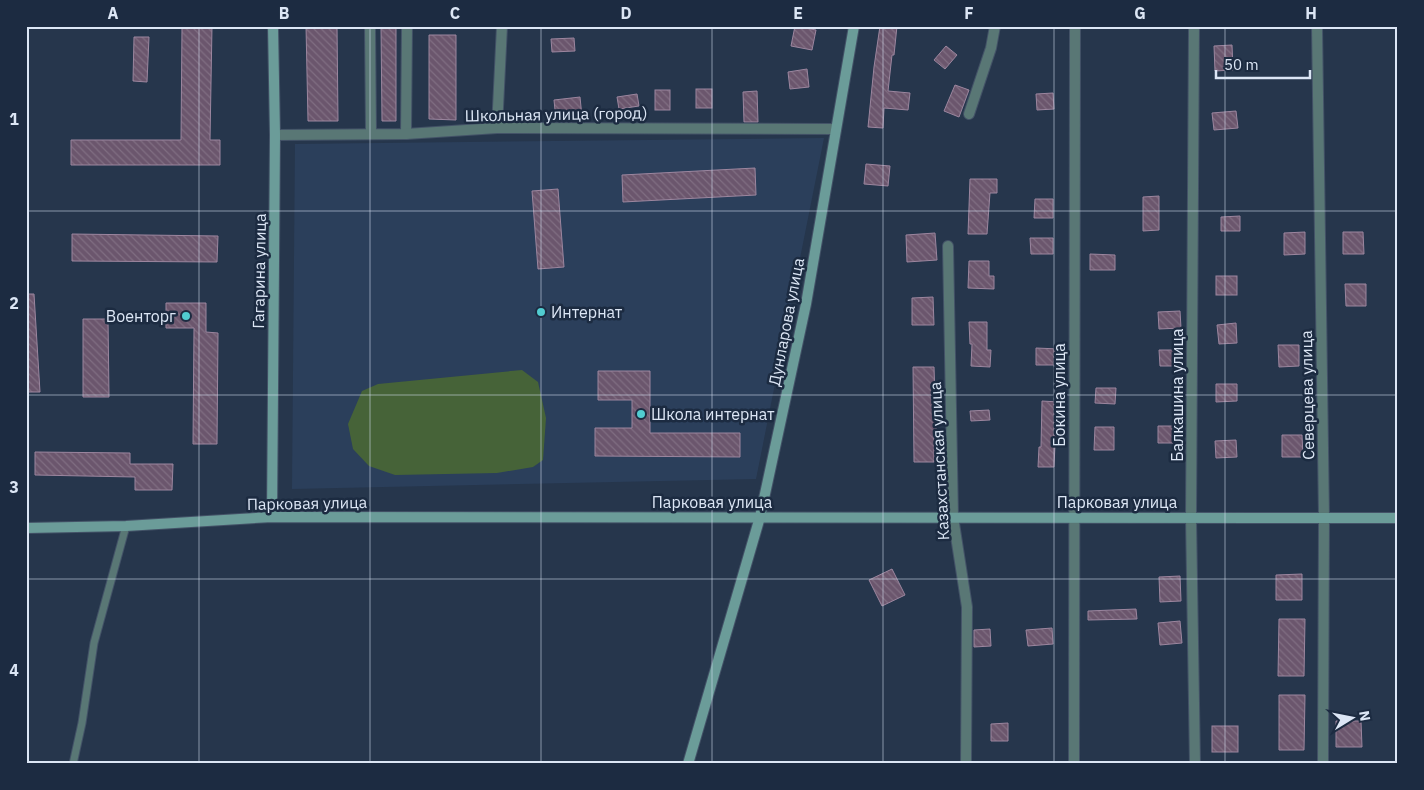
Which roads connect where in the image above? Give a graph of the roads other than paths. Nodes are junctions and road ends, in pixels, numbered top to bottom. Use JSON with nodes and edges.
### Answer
{"nodes":[{"id":1,"x":273,"y":26,"type":"edge"},
{"id":2,"x":370,"y":26,"type":"edge"},
{"id":3,"x":407,"y":26,"type":"edge"},
{"id":4,"x":502,"y":26,"type":"edge"},
{"id":5,"x":854,"y":26,"type":"edge"},
{"id":6,"x":995,"y":26,"type":"edge"},
{"id":7,"x":1075,"y":26,"type":"edge"},
{"id":8,"x":1194,"y":26,"type":"edge"},
{"id":9,"x":1316,"y":26,"type":"edge"},
{"id":10,"x":969,"y":114,"type":"dead end"},
{"id":11,"x":497,"y":128,"type":"junction"},
{"id":12,"x":836,"y":129,"type":"junction"},
{"id":13,"x":371,"y":134,"type":"junction"},
{"id":14,"x":406,"y":134,"type":"junction"},
{"id":15,"x":275,"y":136,"type":"junction"},
{"id":16,"x":948,"y":246,"type":"dead end"},
{"id":17,"x":272,"y":517,"type":"junction"},
{"id":18,"x":760,"y":517,"type":"junction"},
{"id":19,"x":953,"y":517,"type":"junction"},
{"id":20,"x":1074,"y":517,"type":"junction"},
{"id":21,"x":1191,"y":518,"type":"junction"},
{"id":22,"x":1324,"y":518,"type":"junction"},
{"id":23,"x":1398,"y":518,"type":"edge"},
{"id":24,"x":126,"y":526,"type":"junction"},
{"id":25,"x":26,"y":528,"type":"edge"},
{"id":26,"x":73,"y":764,"type":"edge"},
{"id":27,"x":688,"y":764,"type":"edge"},
{"id":28,"x":966,"y":764,"type":"edge"},
{"id":29,"x":1074,"y":764,"type":"edge"},
{"id":30,"x":1195,"y":764,"type":"edge"},
{"id":31,"x":1323,"y":764,"type":"edge"}],
"edges":[{"from":1,"to":15,"type":"street","name":"Гагарина улица"},
{"from":2,"to":13,"type":"street"},
{"from":3,"to":14,"type":"street"},
{"from":4,"to":11,"type":"street"},
{"from":5,"to":12,"type":"street","name":"Дунларова улица"},
{"from":6,"to":10,"type":"street"},
{"from":7,"to":20,"type":"street","name":"Бокина улица"},
{"from":8,"to":21,"type":"street","name":"Балкашина улица"},
{"from":9,"to":22,"type":"street","name":"Северцева улица"},
{"from":11,"to":12,"type":"street","name":"Школьная улица (город)"},
{"from":11,"to":14,"type":"street","name":"Школьная улица (город)"},
{"from":12,"to":18,"type":"street","name":"Дунларова улица"},
{"from":13,"to":14,"type":"street","name":"Школьная улица (город)"},
{"from":13,"to":15,"type":"street","name":"Школьная улица (город)"},
{"from":15,"to":17,"type":"street","name":"Гагарина улица"},
{"from":16,"to":19,"type":"street","name":"Казахстанская улица"},
{"from":17,"to":18,"type":"street","name":"Парковая улица"},
{"from":17,"to":24,"type":"street","name":"Парковая улица"},
{"from":18,"to":19,"type":"street","name":"Парковая улица"},
{"from":18,"to":27,"type":"street","name":"Дунларова улица"},
{"from":19,"to":20,"type":"street","name":"Парковая улица"},
{"from":19,"to":28,"type":"street","name":"Казахстанская улица"},
{"from":20,"to":21,"type":"street","name":"Парковая улица"},
{"from":20,"to":29,"type":"street","name":"Бокина улица"},
{"from":21,"to":22,"type":"street","name":"Парковая улица"},
{"from":21,"to":30,"type":"street","name":"Балкашина улица"},
{"from":22,"to":23,"type":"street","name":"Парковая улица"},
{"from":22,"to":31,"type":"street","name":"Северцева улица"},
{"from":24,"to":25,"type":"street","name":"Парковая улица"},
{"from":24,"to":26,"type":"lane"}]}
